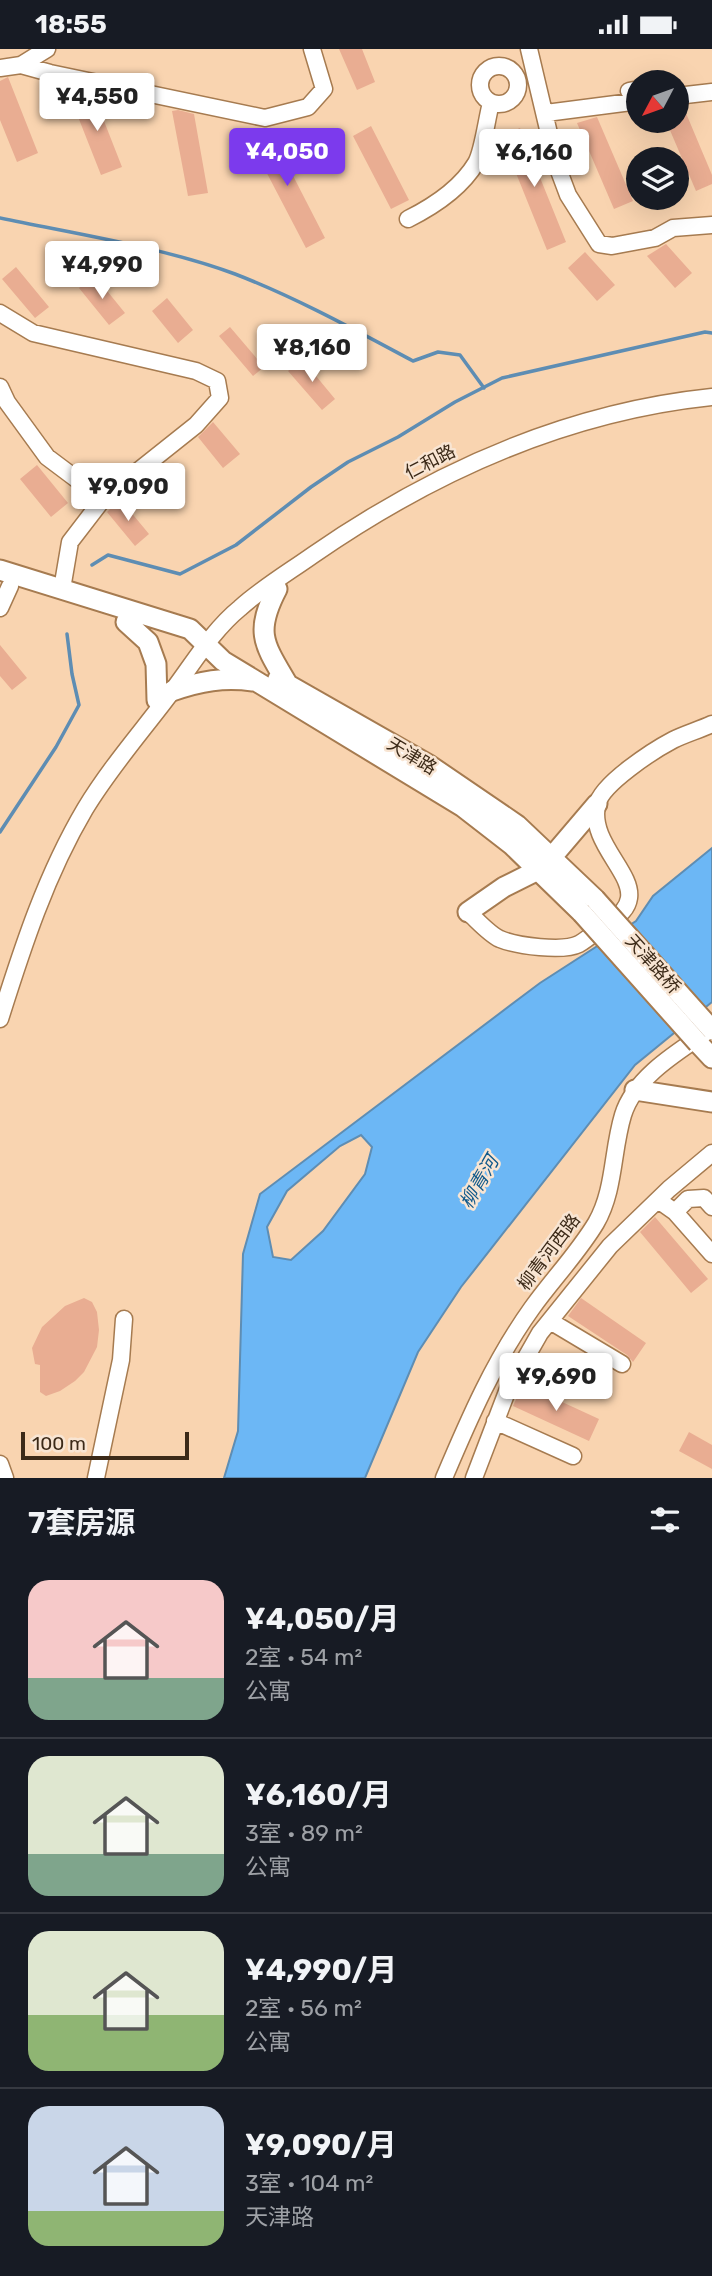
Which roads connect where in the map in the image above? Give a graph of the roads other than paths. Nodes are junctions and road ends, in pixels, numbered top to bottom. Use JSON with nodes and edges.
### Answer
{"nodes":[{"id":1,"x":47,"y":49,"type":"edge"},
{"id":2,"x":312,"y":49,"type":"edge"},
{"id":3,"x":529,"y":49,"type":"edge"},
{"id":4,"x":22,"y":65,"type":"junction"},
{"id":5,"x":0,"y":68,"type":"edge"},
{"id":6,"x":535,"y":72,"type":"junction"},
{"id":7,"x":516,"y":77,"type":"junction"},
{"id":8,"x":712,"y":92,"type":"edge"},
{"id":9,"x":690,"y":93,"type":"edge"},
{"id":10,"x":626,"y":96,"type":"edge"},
{"id":11,"x":491,"y":103,"type":"junction"},
{"id":12,"x":546,"y":113,"type":"junction"},
{"id":13,"x":408,"y":219,"type":"dead end"},
{"id":14,"x":712,"y":225,"type":"edge"},
{"id":15,"x":0,"y":313,"type":"edge"},
{"id":16,"x":0,"y":387,"type":"edge"},
{"id":17,"x":712,"y":397,"type":"edge"},
{"id":18,"x":712,"y":403,"type":"edge"},
{"id":19,"x":103,"y":499,"type":"junction"},
{"id":20,"x":3,"y":580,"type":"edge"},
{"id":21,"x":62,"y":589,"type":"junction"},
{"id":22,"x":277,"y":589,"type":"junction"},
{"id":23,"x":0,"y":608,"type":"edge"},
{"id":24,"x":126,"y":622,"type":"junction"},
{"id":25,"x":206,"y":646,"type":"junction"},
{"id":26,"x":257,"y":682,"type":"junction"},
{"id":27,"x":288,"y":685,"type":"junction"},
{"id":28,"x":165,"y":695,"type":"junction"},
{"id":29,"x":712,"y":724,"type":"edge"},
{"id":30,"x":597,"y":804,"type":"junction"},
{"id":31,"x":545,"y":864,"type":"junction"},
{"id":32,"x":588,"y":906,"type":"joint"},
{"id":33,"x":468,"y":912,"type":"joint"},
{"id":34,"x":0,"y":999,"type":"edge"},
{"id":35,"x":0,"y":1019,"type":"edge"},
{"id":36,"x":707,"y":1034,"type":"edge"},
{"id":37,"x":712,"y":1058,"type":"edge"},
{"id":38,"x":635,"y":1090,"type":"junction"},
{"id":39,"x":712,"y":1102,"type":"edge"},
{"id":40,"x":712,"y":1153,"type":"edge"},
{"id":41,"x":657,"y":1200,"type":"junction"},
{"id":42,"x":712,"y":1207,"type":"edge"},
{"id":43,"x":675,"y":1212,"type":"junction"},
{"id":44,"x":712,"y":1254,"type":"edge"},
{"id":45,"x":124,"y":1319,"type":"dead end"},
{"id":46,"x":550,"y":1321,"type":"junction"},
{"id":47,"x":622,"y":1364,"type":"dead end"},
{"id":48,"x":495,"y":1421,"type":"junction"},
{"id":49,"x":573,"y":1456,"type":"dead end"},
{"id":50,"x":0,"y":1464,"type":"edge"},
{"id":51,"x":5,"y":1478,"type":"edge"},
{"id":52,"x":96,"y":1478,"type":"edge"},
{"id":53,"x":444,"y":1478,"type":"edge"},
{"id":54,"x":474,"y":1478,"type":"edge"}],
"edges":[{"from":1,"to":4,"type":"street"},
{"from":2,"to":4,"type":"street"},
{"from":3,"to":6,"type":"street"},
{"from":4,"to":5,"type":"street"},
{"from":6,"to":7,"type":"street"},
{"from":6,"to":12,"type":"street"},
{"from":7,"to":11,"type":"street"},
{"from":7,"to":11,"type":"street"},
{"from":8,"to":9,"type":"street"},
{"from":10,"to":12,"type":"street"},
{"from":11,"to":13,"type":"street"},
{"from":12,"to":14,"type":"street"},
{"from":15,"to":19,"type":"street"},
{"from":16,"to":19,"type":"street"},
{"from":17,"to":25,"type":"street","name":"仁和路"},
{"from":18,"to":22,"type":"street","name":"仁和路"},
{"from":19,"to":21,"type":"street"},
{"from":20,"to":21,"type":"main road","name":"天津路"},
{"from":20,"to":23,"type":"street"},
{"from":20,"to":24,"type":"main road","name":"天津路"},
{"from":21,"to":25,"type":"main road","name":"天津路"},
{"from":22,"to":25,"type":"street","name":"仁和路"},
{"from":22,"to":27,"type":"main road"},
{"from":24,"to":25,"type":"main road","name":"天津路"},
{"from":24,"to":28,"type":"main road"},
{"from":25,"to":26,"type":"main road","name":"天津路"},
{"from":25,"to":27,"type":"main road","name":"天津路"},
{"from":25,"to":28,"type":"street","name":"仁和路"},
{"from":26,"to":28,"type":"main road"},
{"from":26,"to":31,"type":"main road","name":"天津路"},
{"from":27,"to":31,"type":"main road","name":"天津路"},
{"from":28,"to":34,"type":"street","name":"仁和路"},
{"from":28,"to":35,"type":"street","name":"仁和路"},
{"from":29,"to":30,"type":"street"},
{"from":30,"to":31,"type":"main road"},
{"from":30,"to":33,"type":"street"},
{"from":31,"to":32,"type":"main road","name":"天津路"},
{"from":31,"to":33,"type":"main road"},
{"from":32,"to":36,"type":"main road","name":"天津路桥","bridge":true},
{"from":36,"to":37,"type":"main road"},
{"from":36,"to":38,"type":"street","name":"柳青河西路"},
{"from":38,"to":39,"type":"main road"},
{"from":38,"to":53,"type":"street","name":"柳青河西路"},
{"from":40,"to":41,"type":"street"},
{"from":41,"to":43,"type":"street"},
{"from":41,"to":46,"type":"street"},
{"from":42,"to":43,"type":"street"},
{"from":43,"to":44,"type":"street"},
{"from":45,"to":52,"type":"street"},
{"from":46,"to":47,"type":"street"},
{"from":46,"to":48,"type":"street"},
{"from":48,"to":49,"type":"street"},
{"from":48,"to":54,"type":"street"},
{"from":50,"to":51,"type":"street"}]}
